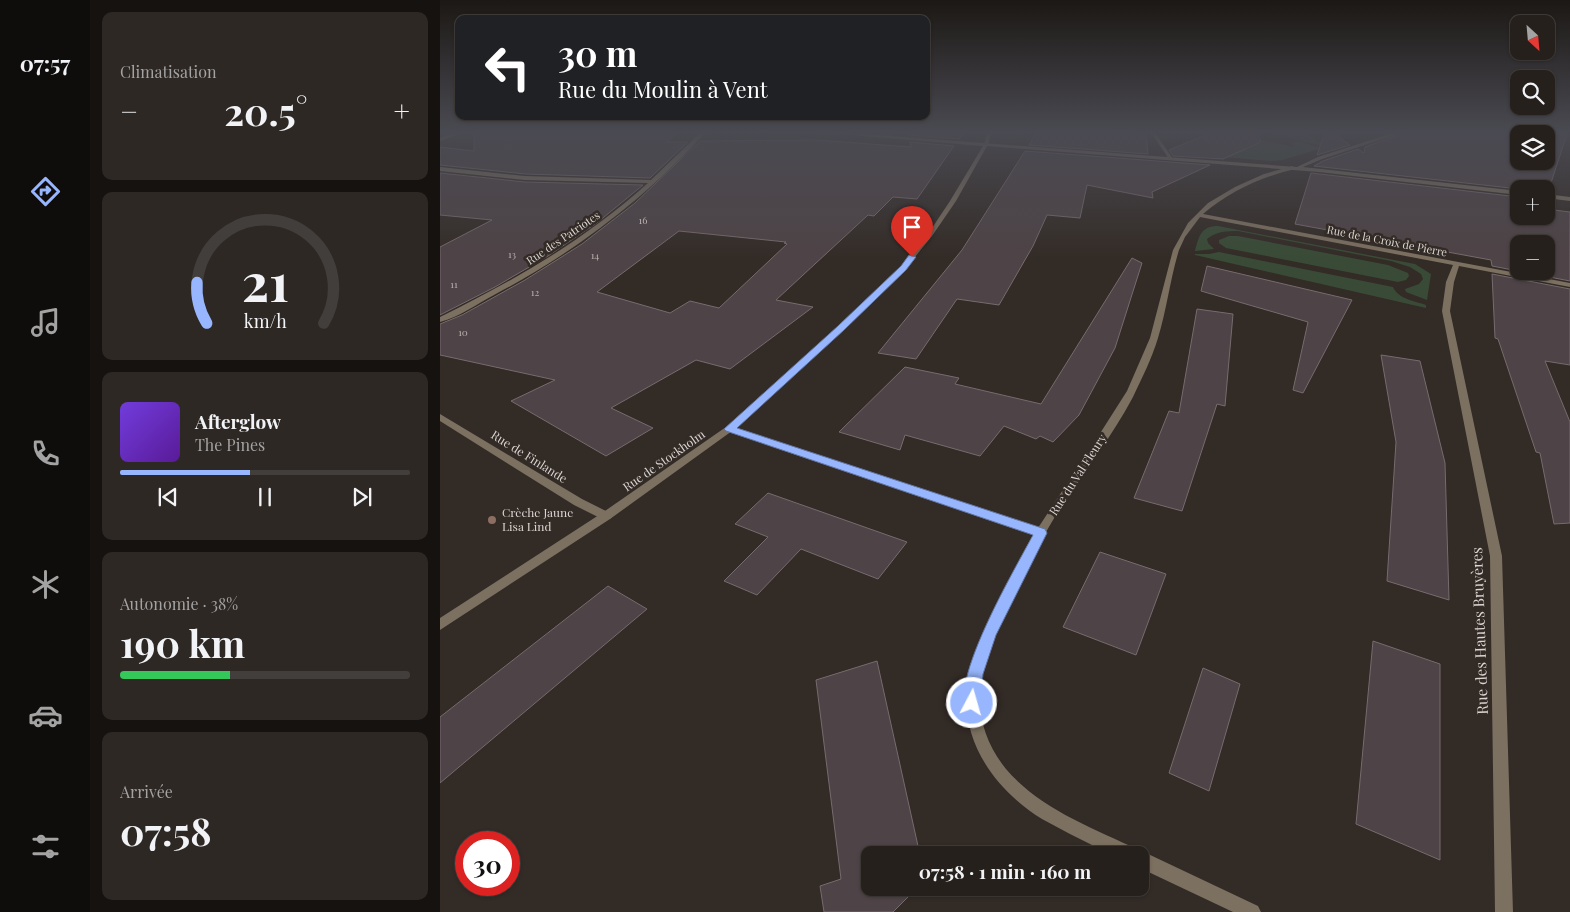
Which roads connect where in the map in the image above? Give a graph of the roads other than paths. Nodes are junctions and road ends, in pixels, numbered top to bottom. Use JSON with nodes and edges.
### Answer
{"nodes":[{"id":1,"x":483,"y":174,"type":"edge"},
{"id":2,"x":661,"y":174,"type":"edge"},
{"id":3,"x":969,"y":174,"type":"edge"},
{"id":4,"x":1273,"y":174,"type":"edge"},
{"id":5,"x":1343,"y":174,"type":"edge"},
{"id":6,"x":652,"y":182,"type":"junction"},
{"id":7,"x":1510,"y":192,"type":"edge"},
{"id":8,"x":1555,"y":197,"type":"edge"},
{"id":9,"x":1570,"y":199,"type":"edge"},
{"id":10,"x":1200,"y":215,"type":"junction"},
{"id":11,"x":1456,"y":264,"type":"junction"},
{"id":12,"x":1570,"y":285,"type":"edge"},
{"id":13,"x":440,"y":320,"type":"edge"},
{"id":14,"x":440,"y":417,"type":"edge"},
{"id":15,"x":729,"y":429,"type":"junction"},
{"id":16,"x":606,"y":516,"type":"junction"},
{"id":17,"x":1040,"y":533,"type":"junction"},
{"id":18,"x":440,"y":626,"type":"edge"},
{"id":19,"x":1112,"y":846,"type":"edge"},
{"id":20,"x":1149,"y":863,"type":"edge"},
{"id":21,"x":1252,"y":912,"type":"edge"},
{"id":22,"x":1504,"y":912,"type":"edge"}],
"edges":[{"from":1,"to":6,"type":"street"},
{"from":2,"to":6,"type":"street","name":"Rue des Patriotes"},
{"from":3,"to":15,"type":"street","name":"Rue de Stockholm"},
{"from":4,"to":10,"type":"street","name":"Rue du Val Fleury"},
{"from":5,"to":7,"type":"street"},
{"from":6,"to":13,"type":"street","name":"Rue des Patriotes"},
{"from":8,"to":9,"type":"street"},
{"from":10,"to":11,"type":"street","name":"Rue de la Croix de Pierre"},
{"from":10,"to":17,"type":"street","name":"Rue du Val Fleury"},
{"from":11,"to":12,"type":"street","name":"Rue de la Croix de Pierre"},
{"from":11,"to":22,"type":"street","name":"Rue des Hautes Bruyères"},
{"from":14,"to":16,"type":"street","name":"Rue de Finlande"},
{"from":15,"to":16,"type":"street","name":"Rue de Stockholm"},
{"from":15,"to":17,"type":"street"},
{"from":16,"to":18,"type":"street","name":"Rue de Stockholm"},
{"from":17,"to":19,"type":"street","name":"Rue du Val Fleury"},
{"from":20,"to":21,"type":"street"}]}
